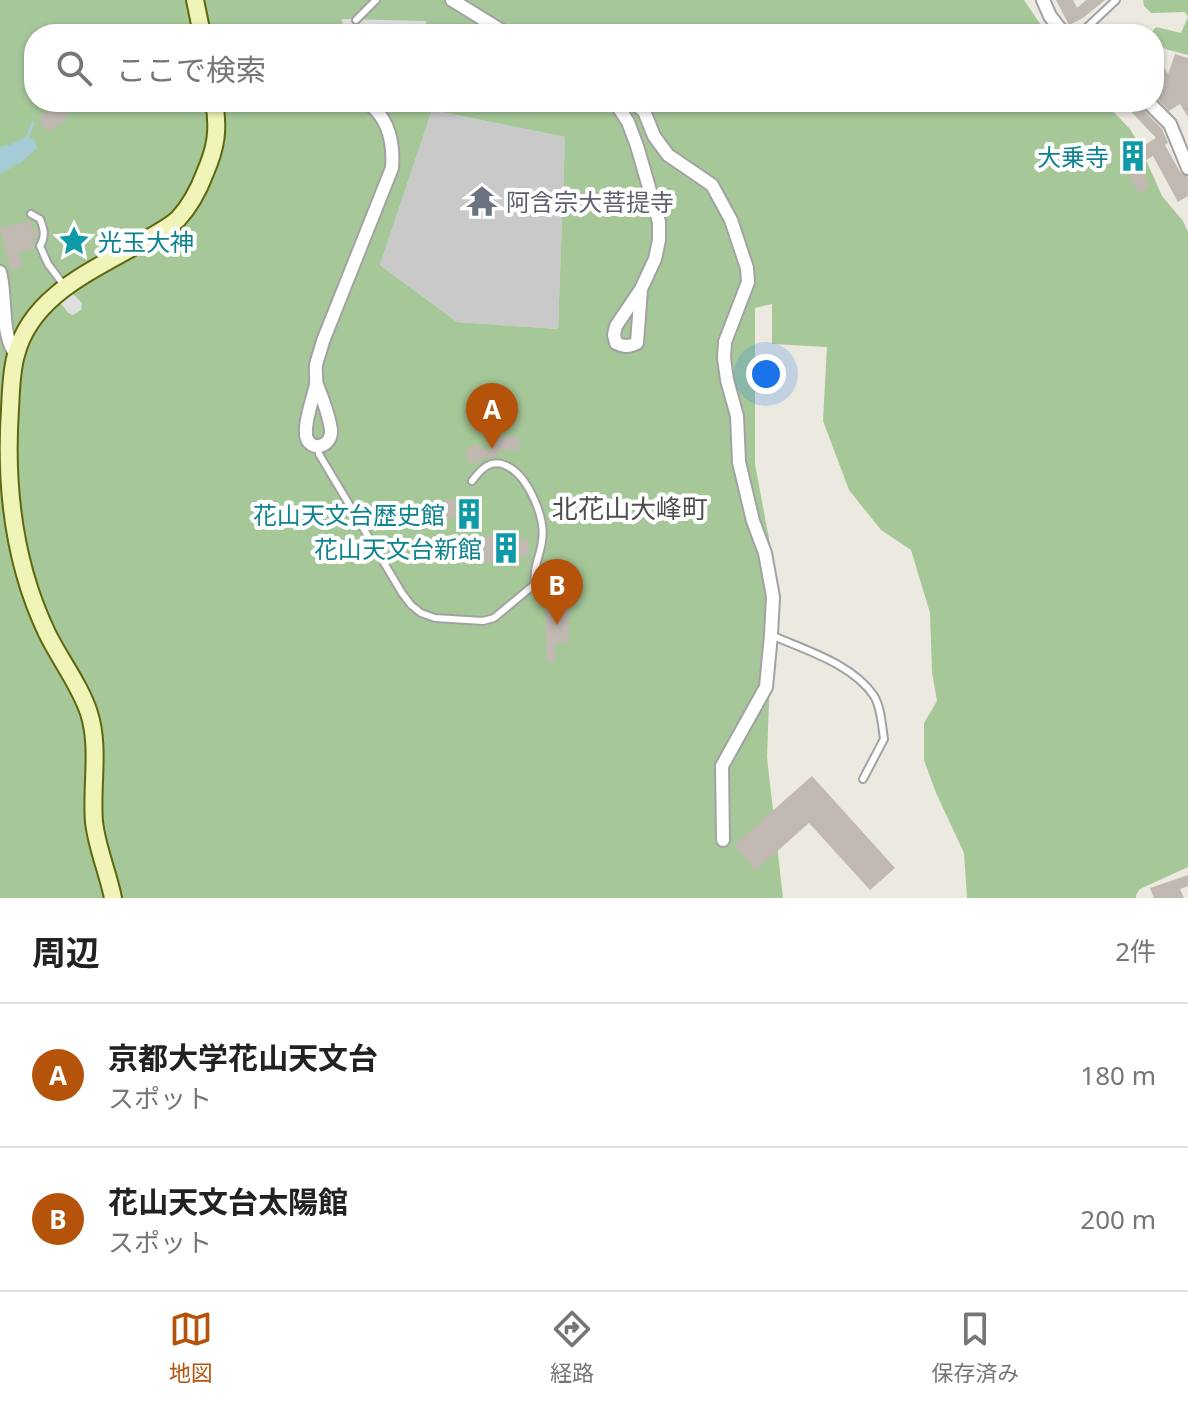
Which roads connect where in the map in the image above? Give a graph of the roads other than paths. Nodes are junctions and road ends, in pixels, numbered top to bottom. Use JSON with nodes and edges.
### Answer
{"nodes":[{"id":1,"x":195,"y":0,"type":"edge"},
{"id":2,"x":376,"y":0,"type":"edge"},
{"id":3,"x":452,"y":0,"type":"edge"},
{"id":4,"x":1043,"y":0,"type":"edge"},
{"id":5,"x":1116,"y":0,"type":"edge"},
{"id":6,"x":356,"y":20,"type":"dead end"},
{"id":7,"x":200,"y":24,"type":"edge"},
{"id":8,"x":491,"y":24,"type":"edge"},
{"id":9,"x":1056,"y":24,"type":"edge"},
{"id":10,"x":1091,"y":24,"type":"edge"},
{"id":11,"x":215,"y":112,"type":"edge"},
{"id":12,"x":378,"y":112,"type":"edge"},
{"id":13,"x":622,"y":112,"type":"edge"},
{"id":14,"x":644,"y":112,"type":"edge"},
{"id":15,"x":1158,"y":112,"type":"edge"},
{"id":16,"x":1188,"y":168,"type":"edge"},
{"id":17,"x":31,"y":214,"type":"dead end"},
{"id":18,"x":0,"y":272,"type":"edge"},
{"id":19,"x":65,"y":287,"type":"junction"},
{"id":20,"x":641,"y":289,"type":"junction"},
{"id":21,"x":616,"y":326,"type":"junction"},
{"id":22,"x":639,"y":329,"type":"junction"},
{"id":23,"x":16,"y":355,"type":"junction"},
{"id":24,"x":316,"y":382,"type":"junction"},
{"id":25,"x":319,"y":445,"type":"junction"},
{"id":26,"x":472,"y":481,"type":"dead end"},
{"id":27,"x":572,"y":573,"type":"dead end"},
{"id":28,"x":535,"y":584,"type":"junction"},
{"id":29,"x":771,"y":635,"type":"junction"},
{"id":30,"x":863,"y":779,"type":"dead end"},
{"id":31,"x":723,"y":840,"type":"dead end"},
{"id":32,"x":113,"y":898,"type":"edge"}],
"edges":[{"from":1,"to":7,"type":"street"},
{"from":2,"to":6,"type":"lane"},
{"from":3,"to":8,"type":"street"},
{"from":4,"to":9,"type":"street"},
{"from":5,"to":10,"type":"lane"},
{"from":11,"to":19,"type":"street"},
{"from":12,"to":24,"type":"street"},
{"from":13,"to":20,"type":"street"},
{"from":14,"to":29,"type":"street"},
{"from":15,"to":16,"type":"street"},
{"from":17,"to":19,"type":"lane"},
{"from":18,"to":23,"type":"street"},
{"from":19,"to":23,"type":"street"},
{"from":20,"to":21,"type":"street"},
{"from":20,"to":22,"type":"street"},
{"from":21,"to":22,"type":"street"},
{"from":21,"to":22,"type":"street"},
{"from":23,"to":32,"type":"street"},
{"from":24,"to":25,"type":"street"},
{"from":24,"to":25,"type":"street"},
{"from":25,"to":28,"type":"lane"},
{"from":26,"to":28,"type":"lane"},
{"from":27,"to":28,"type":"lane"},
{"from":29,"to":30,"type":"lane"},
{"from":29,"to":31,"type":"street"}]}
